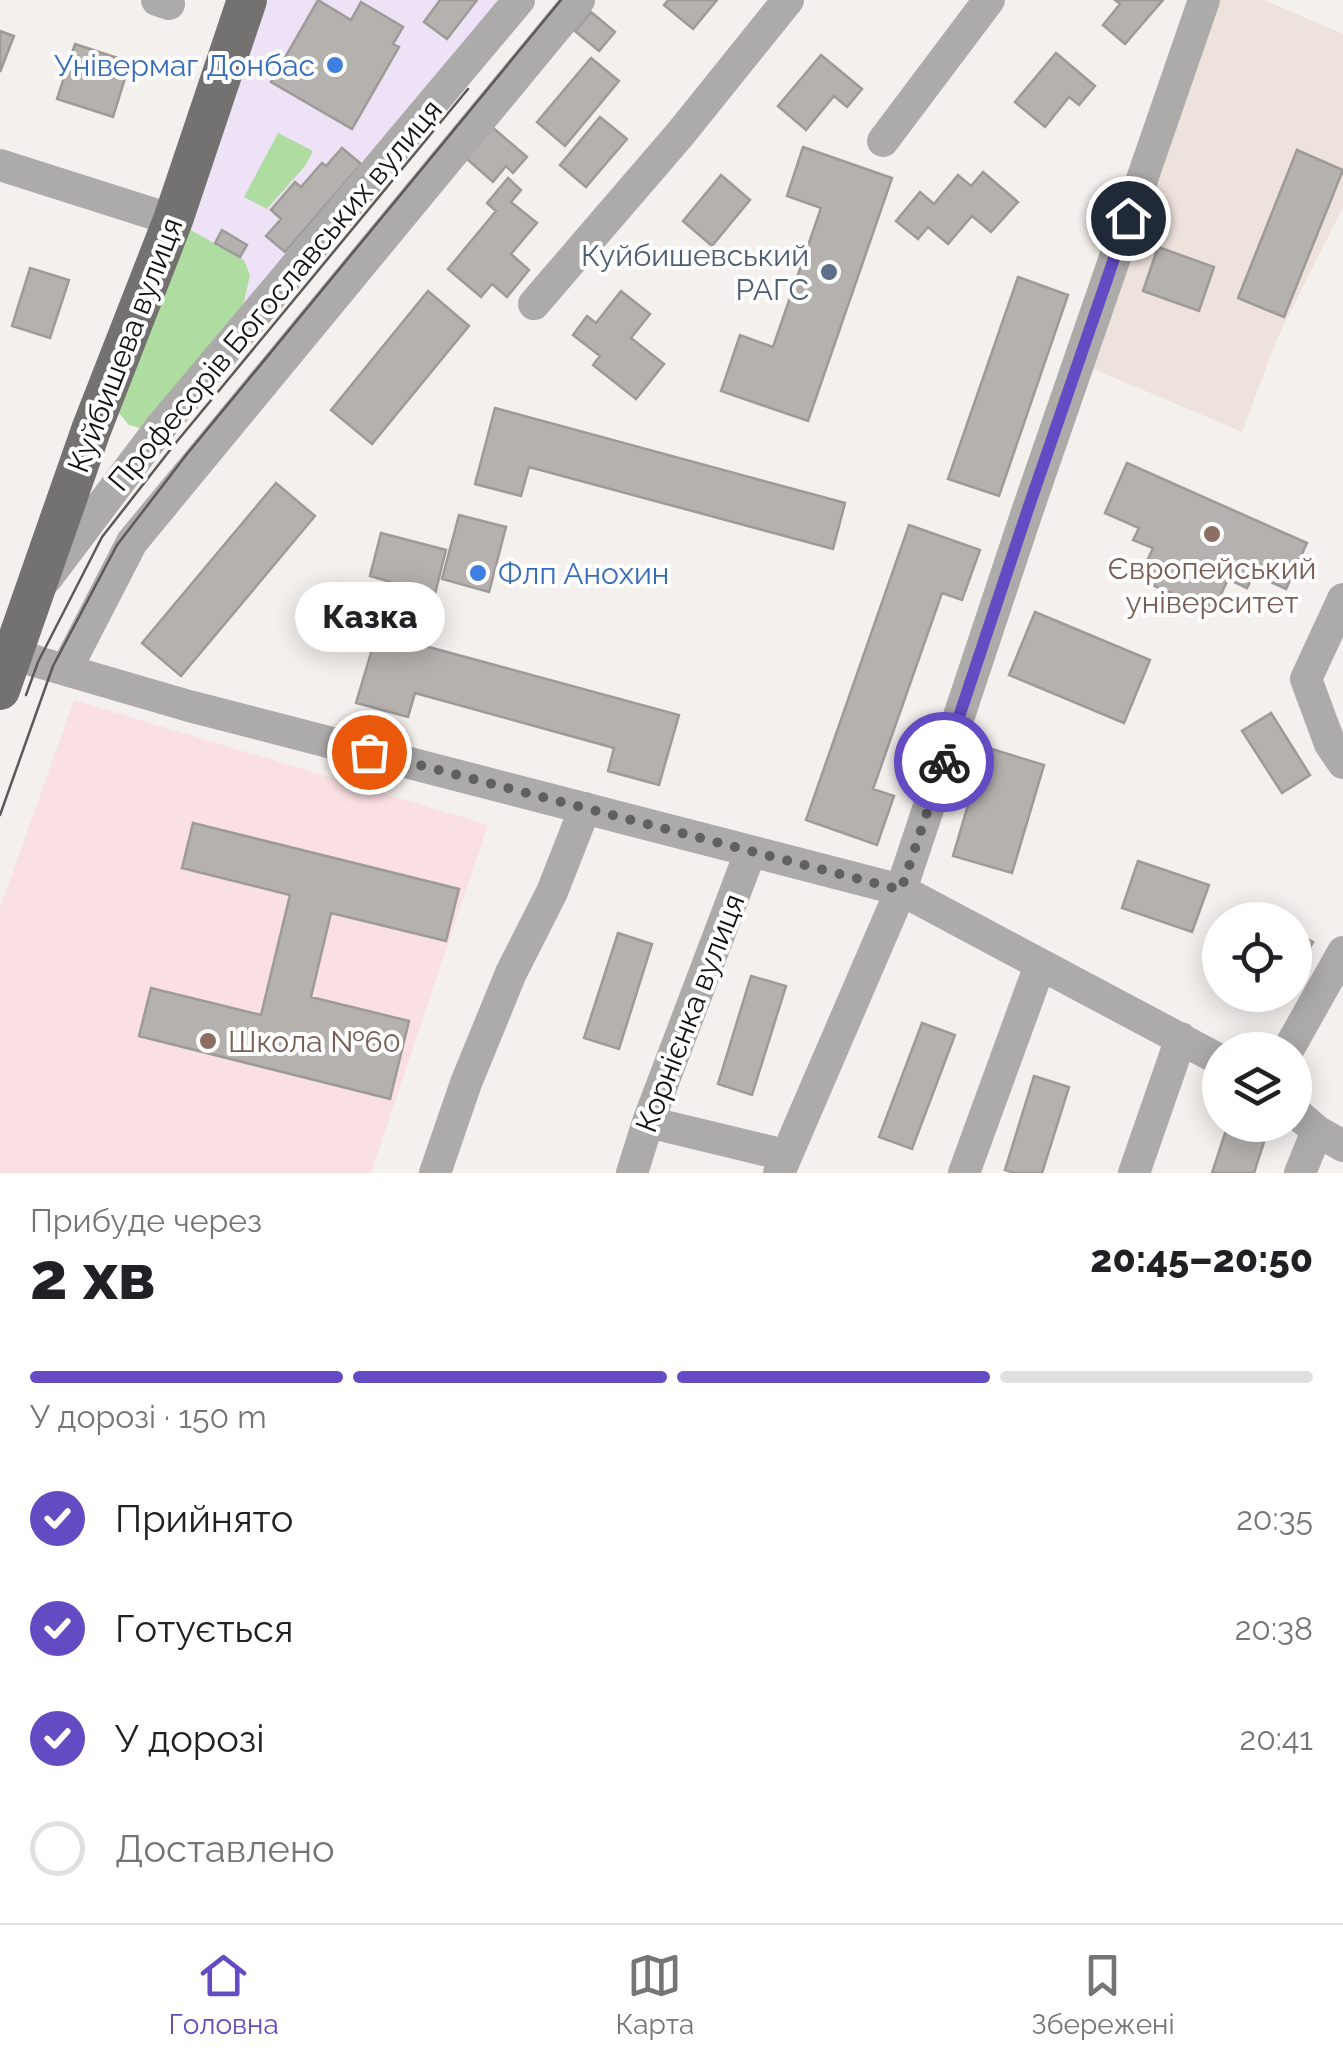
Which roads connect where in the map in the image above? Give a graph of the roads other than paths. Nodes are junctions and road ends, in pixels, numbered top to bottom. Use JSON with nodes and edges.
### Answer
{"nodes":[{"id":1,"x":247,"y":0,"type":"edge"},
{"id":2,"x":519,"y":0,"type":"edge"},
{"id":3,"x":579,"y":0,"type":"edge"},
{"id":4,"x":788,"y":0,"type":"edge"},
{"id":5,"x":990,"y":0,"type":"edge"},
{"id":6,"x":1204,"y":0,"type":"edge"},
{"id":7,"x":884,"y":141,"type":"dead end"},
{"id":8,"x":0,"y":165,"type":"edge"},
{"id":9,"x":173,"y":220,"type":"junction"},
{"id":10,"x":534,"y":304,"type":"dead end"},
{"id":11,"x":35,"y":594,"type":"junction"},
{"id":12,"x":1343,"y":599,"type":"edge"},
{"id":13,"x":4,"y":664,"type":"edge"},
{"id":14,"x":66,"y":670,"type":"junction"},
{"id":15,"x":1343,"y":763,"type":"edge"},
{"id":16,"x":585,"y":808,"type":"junction"},
{"id":17,"x":750,"y":853,"type":"junction"},
{"id":18,"x":901,"y":890,"type":"junction"},
{"id":19,"x":1343,"y":952,"type":"edge"},
{"id":20,"x":1040,"y":965,"type":"junction"},
{"id":21,"x":1298,"y":1032,"type":"edge"},
{"id":22,"x":1182,"y":1038,"type":"junction"},
{"id":23,"x":1202,"y":1050,"type":"edge"},
{"id":24,"x":648,"y":1122,"type":"junction"},
{"id":25,"x":1318,"y":1130,"type":"edge"},
{"id":26,"x":782,"y":1164,"type":"edge"},
{"id":27,"x":436,"y":1173,"type":"edge"},
{"id":28,"x":632,"y":1173,"type":"edge"},
{"id":29,"x":964,"y":1173,"type":"edge"},
{"id":30,"x":1134,"y":1173,"type":"edge"},
{"id":31,"x":1300,"y":1173,"type":"edge"}],
"edges":[{"from":1,"to":9,"type":"main road","name":"Куйбишева вулиця"},
{"from":2,"to":11,"type":"street","name":"Професорів Богославських вулиця"},
{"from":3,"to":14,"type":"street"},
{"from":4,"to":10,"type":"street"},
{"from":5,"to":7,"type":"street"},
{"from":6,"to":18,"type":"street"},
{"from":8,"to":9,"type":"street"},
{"from":9,"to":11,"type":"main road","name":"Куйбишева вулиця"},
{"from":11,"to":13,"type":"main road","name":"Куйбишева вулиця"},
{"from":12,"to":15,"type":"street"},
{"from":13,"to":14,"type":"street"},
{"from":14,"to":16,"type":"street"},
{"from":16,"to":17,"type":"street"},
{"from":16,"to":27,"type":"street"},
{"from":17,"to":18,"type":"street"},
{"from":17,"to":24,"type":"street","name":"Корнієнка вулиця"},
{"from":18,"to":20,"type":"street"},
{"from":18,"to":26,"type":"street"},
{"from":19,"to":21,"type":"street"},
{"from":20,"to":22,"type":"street"},
{"from":20,"to":29,"type":"street"},
{"from":22,"to":23,"type":"street"},
{"from":22,"to":30,"type":"street"},
{"from":24,"to":26,"type":"street"},
{"from":24,"to":28,"type":"street","name":"Корнієнка вулиця"},
{"from":25,"to":31,"type":"street"}]}
